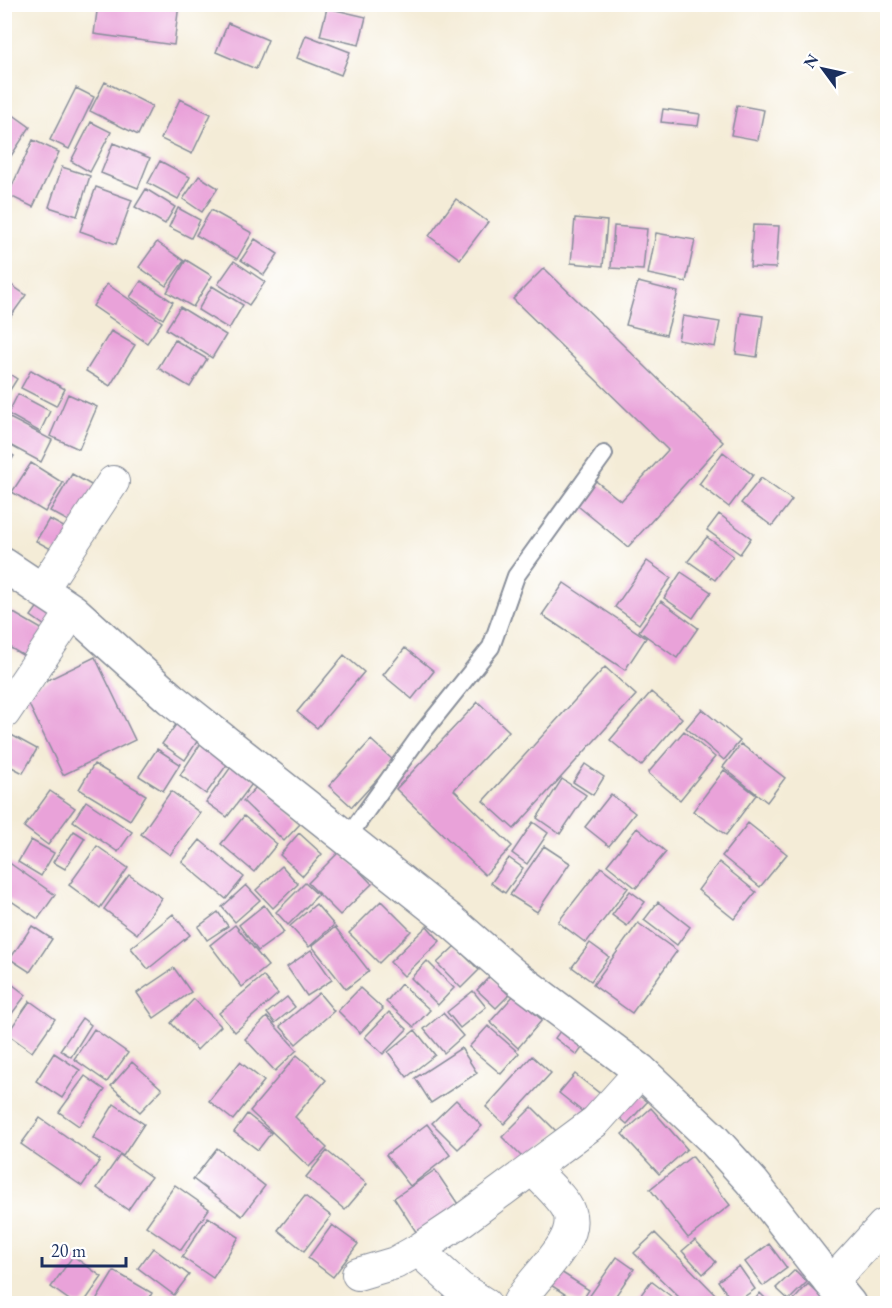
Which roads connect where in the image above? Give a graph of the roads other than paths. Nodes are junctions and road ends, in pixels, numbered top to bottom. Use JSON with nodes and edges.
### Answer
{"nodes":[{"id":1,"x":604,"y":454,"type":"dead end"},
{"id":2,"x":112,"y":482,"type":"dead end"},
{"id":3,"x":4,"y":565,"type":"edge"},
{"id":4,"x":47,"y":582,"type":"junction"},
{"id":5,"x":73,"y":611,"type":"junction"},
{"id":6,"x":4,"y":713,"type":"edge"},
{"id":7,"x":347,"y":838,"type":"junction"},
{"id":8,"x":641,"y":1071,"type":"junction"},
{"id":9,"x":533,"y":1169,"type":"junction"},
{"id":10,"x":883,"y":1226,"type":"dead end"},
{"id":11,"x":418,"y":1250,"type":"junction"},
{"id":12,"x":358,"y":1274,"type":"dead end"},
{"id":13,"x":840,"y":1293,"type":"edge"},
{"id":14,"x":485,"y":1304,"type":"edge"},
{"id":15,"x":518,"y":1304,"type":"edge"}],
"edges":[{"from":1,"to":7,"type":"lane"},
{"from":2,"to":4,"type":"street"},
{"from":3,"to":4,"type":"street"},
{"from":4,"to":5,"type":"street"},
{"from":5,"to":6,"type":"street"},
{"from":5,"to":7,"type":"street"},
{"from":7,"to":8,"type":"street"},
{"from":8,"to":9,"type":"street"},
{"from":8,"to":13,"type":"street"},
{"from":9,"to":11,"type":"street"},
{"from":9,"to":15,"type":"street"},
{"from":10,"to":13,"type":"street"},
{"from":11,"to":12,"type":"street"},
{"from":11,"to":14,"type":"street"}]}
